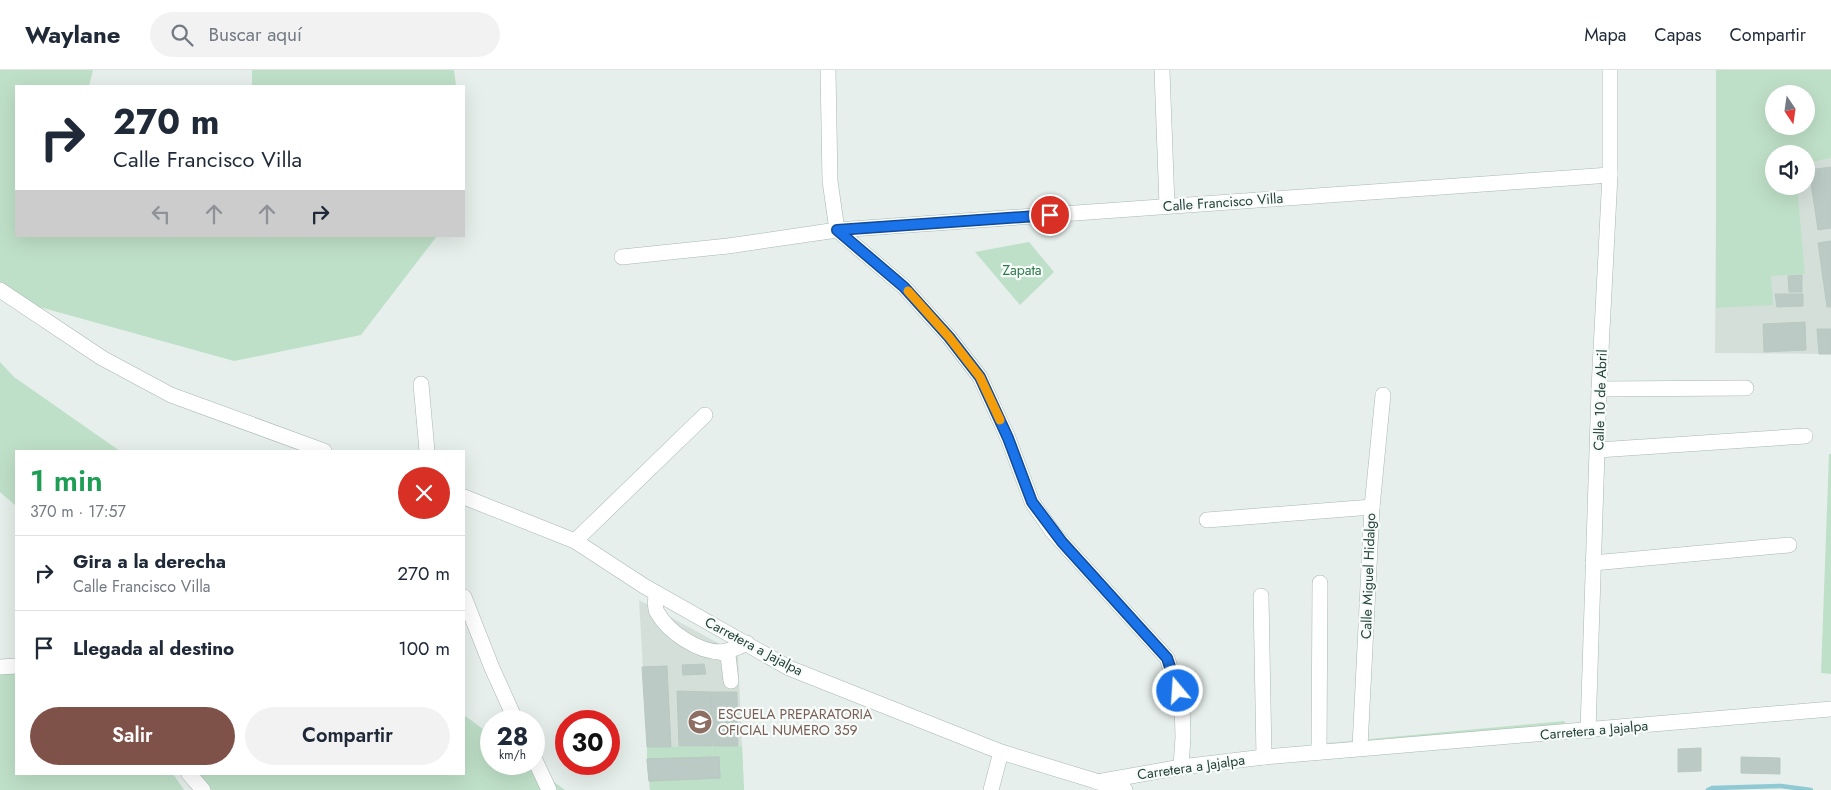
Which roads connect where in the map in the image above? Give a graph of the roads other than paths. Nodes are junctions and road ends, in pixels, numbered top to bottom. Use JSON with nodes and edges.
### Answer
{"nodes":[{"id":1,"x":828,"y":70,"type":"edge"},
{"id":2,"x":1162,"y":70,"type":"edge"},
{"id":3,"x":1610,"y":70,"type":"edge"},
{"id":4,"x":1610,"y":175,"type":"junction"},
{"id":5,"x":1166,"y":206,"type":"junction"},
{"id":6,"x":837,"y":230,"type":"junction"},
{"id":7,"x":622,"y":257,"type":"dead end"},
{"id":8,"x":0,"y":290,"type":"edge"},
{"id":9,"x":421,"y":384,"type":"dead end"},
{"id":10,"x":1746,"y":388,"type":"dead end"},
{"id":11,"x":1600,"y":389,"type":"junction"},
{"id":12,"x":1383,"y":396,"type":"dead end"},
{"id":13,"x":705,"y":415,"type":"dead end"},
{"id":14,"x":1805,"y":436,"type":"dead end"},
{"id":15,"x":321,"y":450,"type":"edge"},
{"id":16,"x":427,"y":450,"type":"edge"},
{"id":17,"x":1598,"y":450,"type":"junction"},
{"id":18,"x":465,"y":497,"type":"edge"},
{"id":19,"x":1372,"y":507,"type":"junction"},
{"id":20,"x":1208,"y":520,"type":"dead end"},
{"id":21,"x":575,"y":541,"type":"junction"},
{"id":22,"x":1789,"y":545,"type":"dead end"},
{"id":23,"x":1593,"y":563,"type":"junction"},
{"id":24,"x":1320,"y":584,"type":"dead end"},
{"id":25,"x":656,"y":592,"type":"junction"},
{"id":26,"x":1261,"y":596,"type":"dead end"},
{"id":27,"x":465,"y":600,"type":"edge"},
{"id":28,"x":656,"y":610,"type":"junction"},
{"id":29,"x":658,"y":634,"type":"dead end"},
{"id":30,"x":747,"y":643,"type":"junction"},
{"id":31,"x":720,"y":652,"type":"junction"},
{"id":32,"x":15,"y":666,"type":"edge"},
{"id":33,"x":0,"y":667,"type":"edge"},
{"id":34,"x":730,"y":681,"type":"dead end"},
{"id":35,"x":1831,"y":709,"type":"edge"},
{"id":36,"x":511,"y":710,"type":"edge"},
{"id":37,"x":1588,"y":731,"type":"junction"},
{"id":38,"x":1360,"y":748,"type":"junction"},
{"id":39,"x":1001,"y":752,"type":"junction"},
{"id":40,"x":1319,"y":752,"type":"junction"},
{"id":41,"x":1264,"y":757,"type":"junction"},
{"id":42,"x":1181,"y":768,"type":"junction"},
{"id":43,"x":190,"y":775,"type":"edge"},
{"id":44,"x":542,"y":775,"type":"edge"},
{"id":45,"x":1097,"y":782,"type":"junction"},
{"id":46,"x":203,"y":790,"type":"edge"},
{"id":47,"x":549,"y":790,"type":"edge"},
{"id":48,"x":992,"y":790,"type":"edge"},
{"id":49,"x":1125,"y":790,"type":"edge"}],
"edges":[{"from":1,"to":6,"type":"street"},
{"from":2,"to":5,"type":"street"},
{"from":3,"to":4,"type":"street","name":"Calle 10 de Abril"},
{"from":4,"to":5,"type":"street","name":"Calle Francisco Villa"},
{"from":4,"to":11,"type":"street","name":"Calle 10 de Abril"},
{"from":5,"to":6,"type":"street","name":"Calle Francisco Villa"},
{"from":6,"to":7,"type":"street","name":"Calle Francisco Villa"},
{"from":6,"to":42,"type":"street"},
{"from":8,"to":15,"type":"street"},
{"from":9,"to":16,"type":"street"},
{"from":10,"to":11,"type":"street"},
{"from":11,"to":17,"type":"street","name":"Calle 10 de Abril"},
{"from":12,"to":19,"type":"street"},
{"from":13,"to":21,"type":"street"},
{"from":14,"to":17,"type":"street"},
{"from":17,"to":23,"type":"street","name":"Calle 10 de Abril"},
{"from":18,"to":21,"type":"street","name":"Carretera a Jajalpa"},
{"from":19,"to":20,"type":"street","name":"Calle Miguel Hidalgo"},
{"from":19,"to":38,"type":"street","name":"Calle Miguel Hidalgo"},
{"from":21,"to":25,"type":"street","name":"Carretera a Jajalpa"},
{"from":22,"to":23,"type":"street"},
{"from":23,"to":37,"type":"street","name":"Calle 10 de Abril"},
{"from":24,"to":40,"type":"street"},
{"from":25,"to":28,"type":"street"},
{"from":25,"to":30,"type":"street","name":"Carretera a Jajalpa"},
{"from":26,"to":41,"type":"street"},
{"from":27,"to":36,"type":"street"},
{"from":28,"to":29,"type":"street"},
{"from":28,"to":31,"type":"street"},
{"from":30,"to":31,"type":"street"},
{"from":30,"to":39,"type":"street","name":"Carretera a Jajalpa"},
{"from":31,"to":34,"type":"street"},
{"from":32,"to":33,"type":"street"},
{"from":35,"to":37,"type":"street","name":"Carretera a Jajalpa"},
{"from":37,"to":38,"type":"street","name":"Carretera a Jajalpa"},
{"from":38,"to":40,"type":"street","name":"Carretera a Jajalpa"},
{"from":39,"to":45,"type":"street","name":"Carretera a Jajalpa"},
{"from":39,"to":48,"type":"street"},
{"from":40,"to":41,"type":"street","name":"Carretera a Jajalpa"},
{"from":41,"to":42,"type":"street","name":"Carretera a Jajalpa"},
{"from":42,"to":45,"type":"street","name":"Carretera a Jajalpa"},
{"from":43,"to":46,"type":"street"},
{"from":44,"to":47,"type":"street"},
{"from":45,"to":49,"type":"street"}]}
